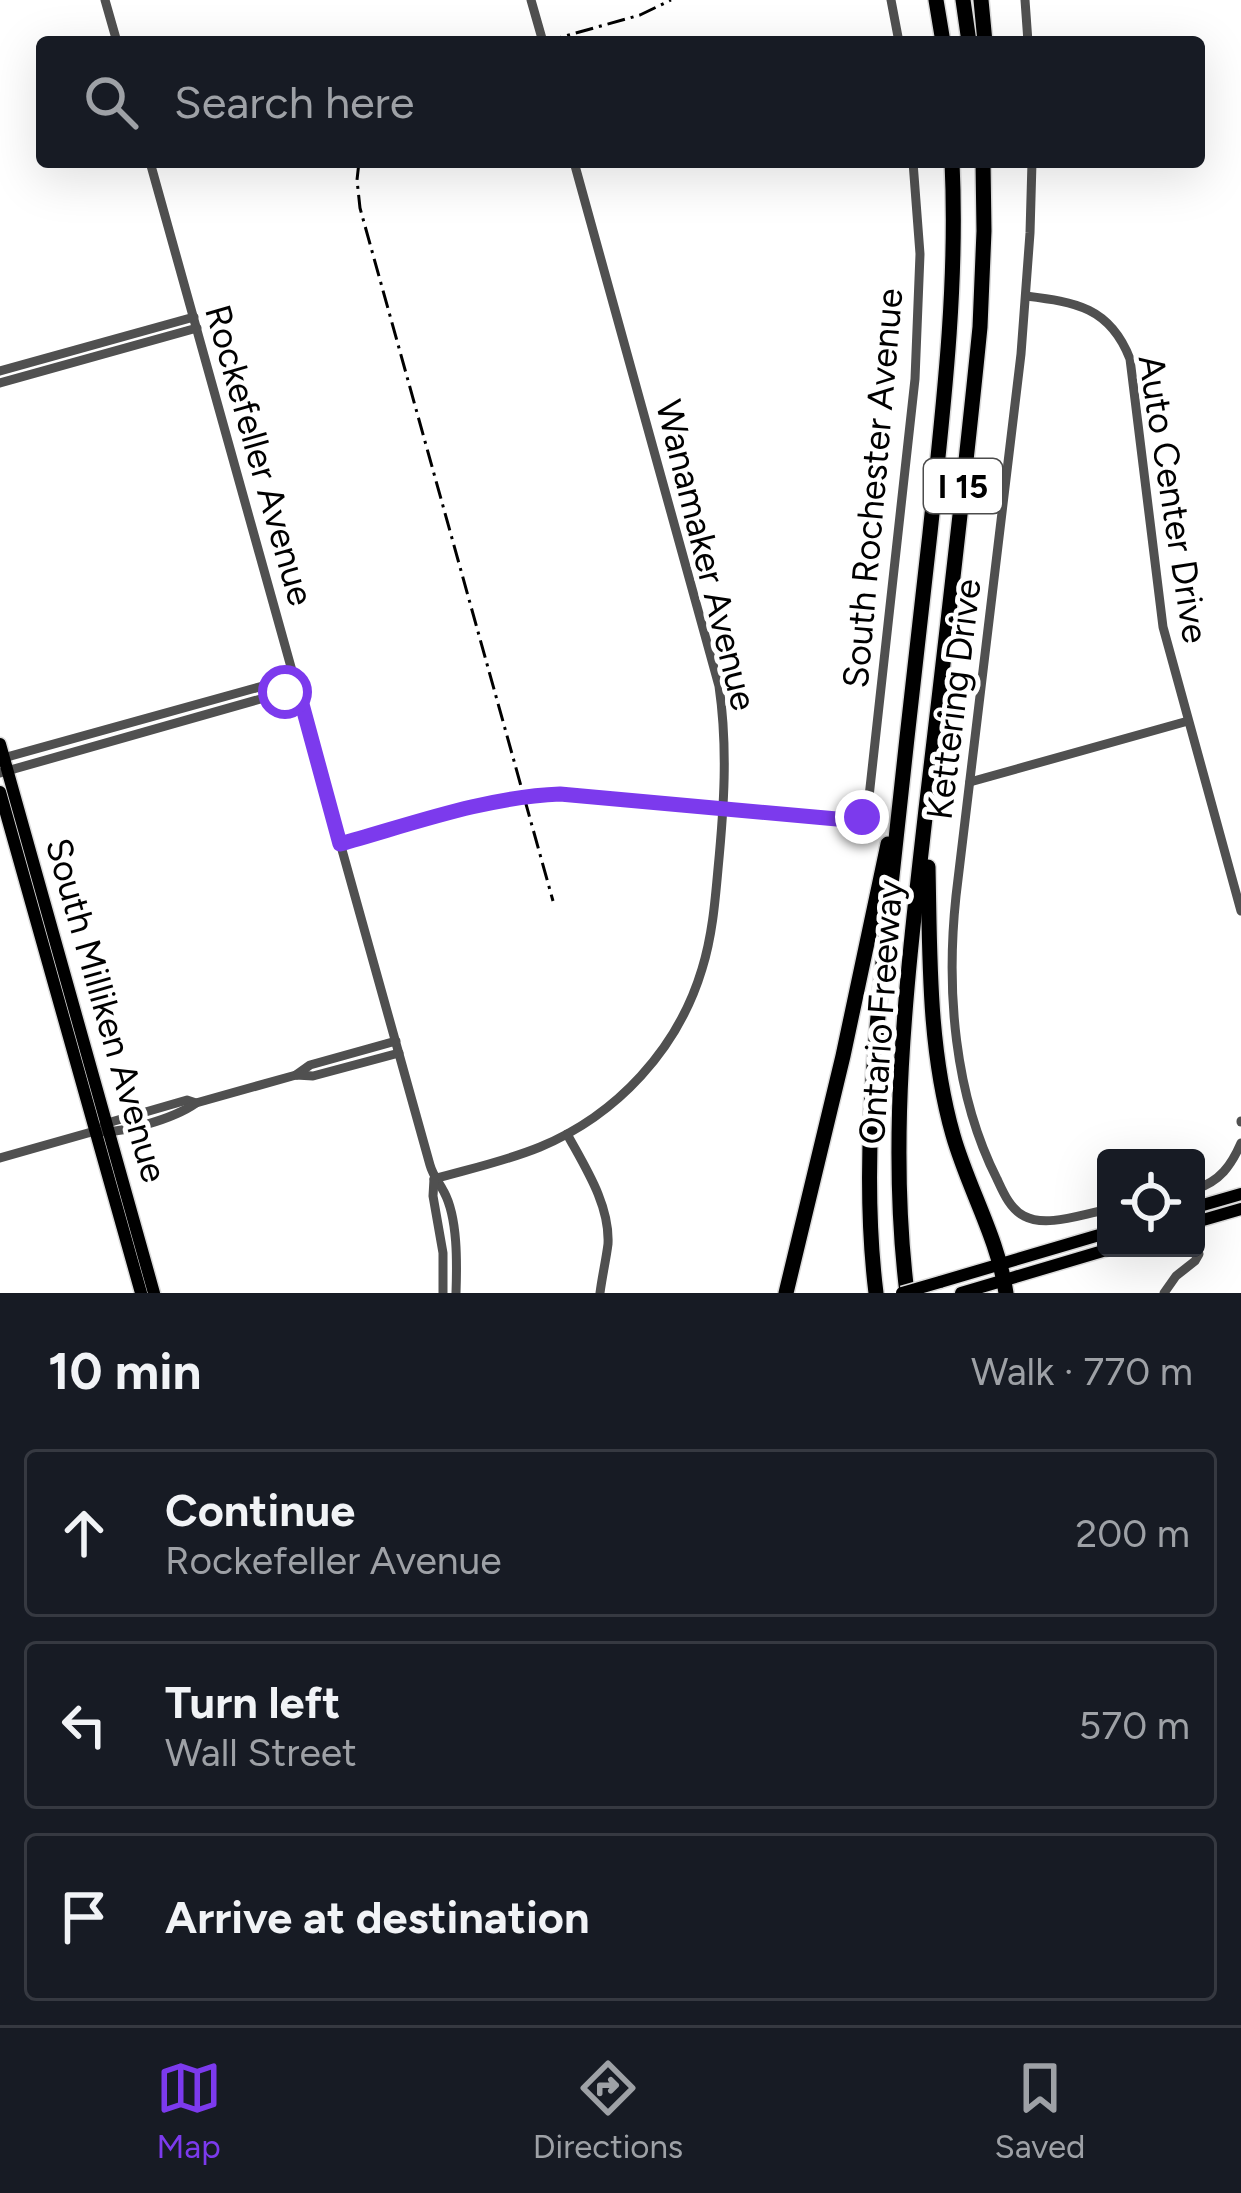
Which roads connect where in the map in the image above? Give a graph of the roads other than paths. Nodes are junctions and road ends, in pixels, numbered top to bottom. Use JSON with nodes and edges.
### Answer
{"nodes":[{"id":1,"x":105,"y":0,"type":"edge"},
{"id":2,"x":531,"y":0,"type":"edge"},
{"id":3,"x":891,"y":0,"type":"edge"},
{"id":4,"x":936,"y":0,"type":"edge"},
{"id":5,"x":964,"y":0,"type":"edge"},
{"id":6,"x":981,"y":0,"type":"edge"},
{"id":7,"x":1025,"y":0,"type":"edge"},
{"id":8,"x":115,"y":36,"type":"edge"},
{"id":9,"x":541,"y":36,"type":"edge"},
{"id":10,"x":898,"y":36,"type":"edge"},
{"id":11,"x":942,"y":36,"type":"edge"},
{"id":12,"x":968,"y":36,"type":"edge"},
{"id":13,"x":984,"y":36,"type":"edge"},
{"id":14,"x":1028,"y":36,"type":"edge"},
{"id":15,"x":152,"y":168,"type":"edge"},
{"id":16,"x":578,"y":168,"type":"edge"},
{"id":17,"x":913,"y":168,"type":"edge"},
{"id":18,"x":952,"y":168,"type":"edge"},
{"id":19,"x":984,"y":168,"type":"edge"},
{"id":20,"x":1032,"y":168,"type":"edge"},
{"id":21,"x":1026,"y":296,"type":"junction"},
{"id":22,"x":196,"y":322,"type":"junction"},
{"id":23,"x":0,"y":371,"type":"edge"},
{"id":24,"x":0,"y":383,"type":"edge"},
{"id":25,"x":296,"y":682,"type":"junction"},
{"id":26,"x":1188,"y":721,"type":"junction"},
{"id":27,"x":2,"y":761,"type":"edge"},
{"id":28,"x":970,"y":782,"type":"junction"},
{"id":29,"x":0,"y":792,"type":"edge"},
{"id":30,"x":900,"y":800,"type":"junction"},
{"id":31,"x":927,"y":804,"type":"junction"},
{"id":32,"x":724,"y":808,"type":"junction"},
{"id":33,"x":340,"y":844,"type":"junction"},
{"id":34,"x":1241,"y":911,"type":"edge"},
{"id":35,"x":397,"y":1047,"type":"junction"},
{"id":36,"x":104,"y":1129,"type":"junction"},
{"id":37,"x":567,"y":1135,"type":"junction"},
{"id":38,"x":1241,"y":1143,"type":"edge"},
{"id":39,"x":0,"y":1158,"type":"edge"},
{"id":40,"x":434,"y":1179,"type":"junction"},
{"id":41,"x":1205,"y":1185,"type":"edge"},
{"id":42,"x":1241,"y":1195,"type":"edge"},
{"id":43,"x":1205,"y":1205,"type":"edge"},
{"id":44,"x":1241,"y":1209,"type":"edge"},
{"id":45,"x":1097,"y":1212,"type":"edge"},
{"id":46,"x":1205,"y":1219,"type":"edge"},
{"id":47,"x":1097,"y":1237,"type":"edge"},
{"id":48,"x":1097,"y":1253,"type":"edge"},
{"id":49,"x":1197,"y":1257,"type":"edge"},
{"id":50,"x":1004,"y":1280,"type":"edge"},
{"id":51,"x":141,"y":1293,"type":"edge"},
{"id":52,"x":154,"y":1293,"type":"edge"},
{"id":53,"x":443,"y":1293,"type":"edge"},
{"id":54,"x":456,"y":1293,"type":"edge"},
{"id":55,"x":600,"y":1293,"type":"edge"},
{"id":56,"x":786,"y":1293,"type":"edge"},
{"id":57,"x":876,"y":1293,"type":"edge"},
{"id":58,"x":905,"y":1293,"type":"edge"},
{"id":59,"x":961,"y":1293,"type":"edge"},
{"id":60,"x":1163,"y":1293,"type":"edge"}],
"edges":[{"from":1,"to":8,"type":"street"},
{"from":2,"to":9,"type":"street"},
{"from":3,"to":10,"type":"street"},
{"from":4,"to":11,"type":"highway"},
{"from":5,"to":12,"type":"highway"},
{"from":6,"to":13,"type":"highway"},
{"from":7,"to":14,"type":"street"},
{"from":15,"to":22,"type":"street","name":"Rockefeller Avenue"},
{"from":16,"to":32,"type":"street","name":"Wanamaker Avenue"},
{"from":17,"to":32,"type":"street","name":"South Rochester Avenue"},
{"from":18,"to":30,"type":"highway","name":"Ontario Freeway","number":"I 15"},
{"from":19,"to":31,"type":"highway","name":"Ontario Freeway","number":"I 15"},
{"from":20,"to":21,"type":"street","name":"Kettering Drive"},
{"from":21,"to":26,"type":"street","name":"Auto Center Drive"},
{"from":21,"to":28,"type":"street","name":"Kettering Drive"},
{"from":22,"to":23,"type":"street"},
{"from":22,"to":24,"type":"street"},
{"from":22,"to":25,"type":"street","name":"Rockefeller Avenue"},
{"from":25,"to":27,"type":"street"},
{"from":25,"to":33,"type":"street","name":"Rockefeller Avenue"},
{"from":26,"to":28,"type":"street"},
{"from":26,"to":34,"type":"street","name":"Auto Center Drive"},
{"from":27,"to":36,"type":"main road","name":"South Milliken Avenue"},
{"from":28,"to":45,"type":"street","name":"Kettering Drive"},
{"from":29,"to":36,"type":"main road","name":"South Milliken Avenue"},
{"from":30,"to":56,"type":"highway"},
{"from":30,"to":57,"type":"highway","name":"Ontario Freeway","number":"I 15"},
{"from":31,"to":50,"type":"highway"},
{"from":31,"to":58,"type":"highway","name":"Ontario Freeway","number":"I 15"},
{"from":32,"to":33,"type":"street"},
{"from":32,"to":37,"type":"street","name":"Wanamaker Avenue"},
{"from":33,"to":35,"type":"street","name":"Rockefeller Avenue"},
{"from":35,"to":36,"type":"street"},
{"from":35,"to":40,"type":"street","name":"Rockefeller Avenue"},
{"from":36,"to":39,"type":"street"},
{"from":36,"to":51,"type":"main road","name":"South Milliken Avenue"},
{"from":36,"to":52,"type":"main road","name":"South Milliken Avenue"},
{"from":37,"to":40,"type":"street","name":"Wanamaker Avenue"},
{"from":37,"to":55,"type":"street"},
{"from":38,"to":41,"type":"street"},
{"from":40,"to":53,"type":"street","name":"Rockefeller Avenue"},
{"from":40,"to":54,"type":"street","name":"Rockefeller Avenue"},
{"from":42,"to":43,"type":"main road"},
{"from":44,"to":46,"type":"main road"},
{"from":47,"to":50,"type":"main road"},
{"from":48,"to":50,"type":"main road"},
{"from":49,"to":60,"type":"street"},
{"from":50,"to":58,"type":"main road","bridge":true},
{"from":50,"to":59,"type":"main road"}]}
